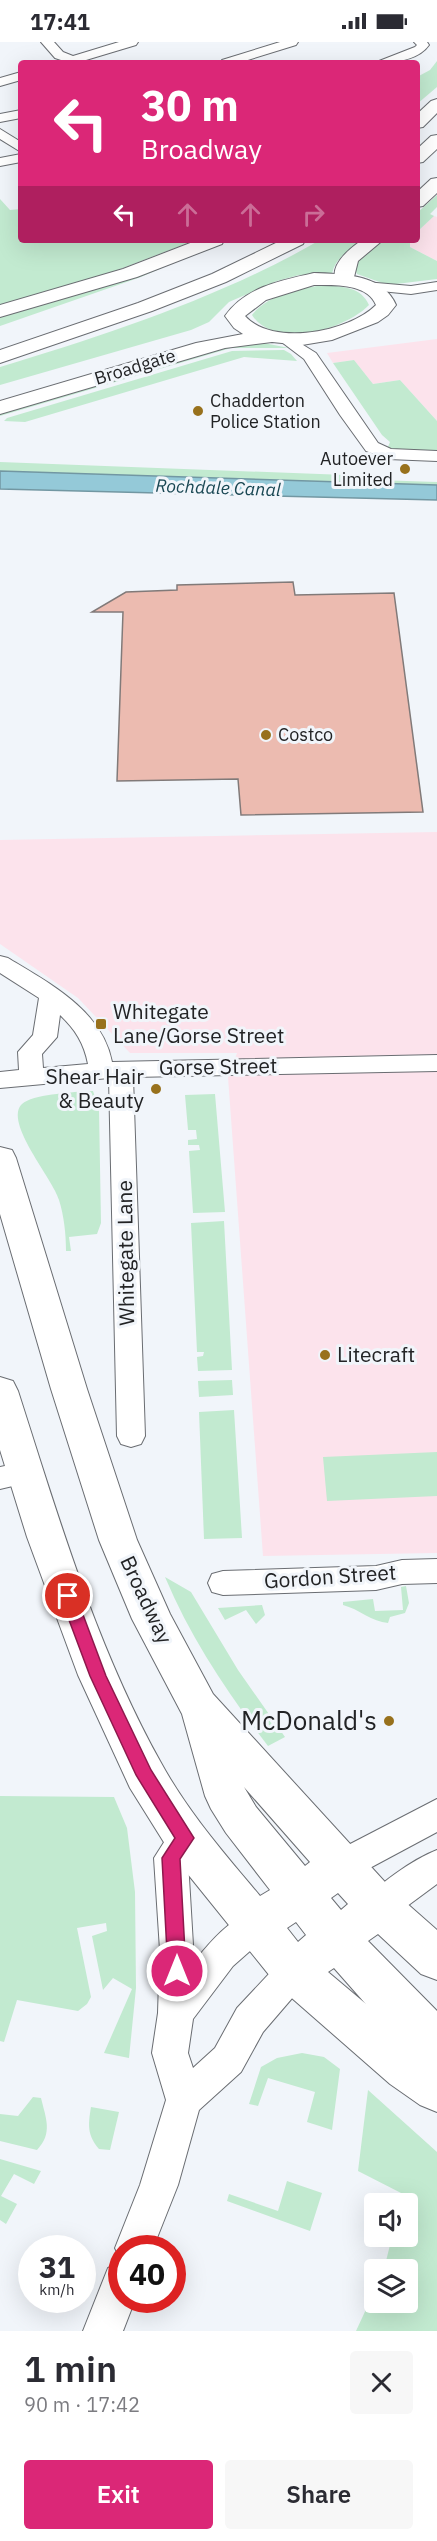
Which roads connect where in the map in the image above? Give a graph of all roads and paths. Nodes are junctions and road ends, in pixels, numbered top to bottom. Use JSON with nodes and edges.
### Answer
{"nodes":[{"id":1,"x":48,"y":42,"type":"edge"},
{"id":2,"x":132,"y":42,"type":"edge"},
{"id":3,"x":292,"y":42,"type":"edge"},
{"id":4,"x":421,"y":44,"type":"edge"},
{"id":5,"x":65,"y":60,"type":"edge"},
{"id":6,"x":74,"y":60,"type":"edge"},
{"id":7,"x":235,"y":60,"type":"edge"},
{"id":8,"x":389,"y":60,"type":"edge"},
{"id":9,"x":18,"y":77,"type":"edge"},
{"id":10,"x":0,"y":82,"type":"edge"},
{"id":11,"x":18,"y":115,"type":"edge"},
{"id":12,"x":0,"y":118,"type":"edge"},
{"id":13,"x":0,"y":133,"type":"edge"},
{"id":14,"x":437,"y":140,"type":"edge"},
{"id":15,"x":18,"y":146,"type":"edge"},
{"id":16,"x":420,"y":155,"type":"edge"},
{"id":17,"x":18,"y":159,"type":"edge"},
{"id":18,"x":0,"y":162,"type":"edge"},
{"id":19,"x":437,"y":183,"type":"edge"},
{"id":20,"x":420,"y":199,"type":"edge"},
{"id":21,"x":290,"y":243,"type":"edge"},
{"id":22,"x":370,"y":243,"type":"edge"},
{"id":23,"x":222,"y":245,"type":"edge"},
{"id":24,"x":345,"y":281,"type":"junction"},
{"id":25,"x":364,"y":286,"type":"junction"},
{"id":26,"x":437,"y":286,"type":"edge"},
{"id":27,"x":411,"y":290,"type":"junction"},
{"id":28,"x":117,"y":297,"type":"dead end"},
{"id":29,"x":386,"y":304,"type":"junction"},
{"id":30,"x":0,"y":311,"type":"edge"},
{"id":31,"x":235,"y":316,"type":"junction"},
{"id":32,"x":280,"y":338,"type":"junction"},
{"id":33,"x":321,"y":338,"type":"junction"},
{"id":34,"x":310,"y":356,"type":"junction"},
{"id":35,"x":0,"y":357,"type":"edge"},
{"id":36,"x":0,"y":390,"type":"edge"},
{"id":37,"x":0,"y":408,"type":"edge"},
{"id":38,"x":437,"y":456,"type":"edge"},
{"id":39,"x":0,"y":963,"type":"edge"},
{"id":40,"x":51,"y":996,"type":"junction"},
{"id":41,"x":437,"y":1063,"type":"edge"},
{"id":42,"x":111,"y":1070,"type":"junction"},
{"id":43,"x":31,"y":1075,"type":"junction"},
{"id":44,"x":0,"y":1080,"type":"edge"},
{"id":45,"x":0,"y":1158,"type":"edge"},
{"id":46,"x":0,"y":1391,"type":"edge"},
{"id":47,"x":131,"y":1436,"type":"dead end"},
{"id":48,"x":12,"y":1475,"type":"edge"},
{"id":49,"x":437,"y":1571,"type":"edge"},
{"id":50,"x":223,"y":1583,"type":"dead end"},
{"id":51,"x":199,"y":1706,"type":"junction"},
{"id":52,"x":437,"y":1814,"type":"edge"},
{"id":53,"x":185,"y":1838,"type":"junction"},
{"id":54,"x":437,"y":1865,"type":"edge"},
{"id":55,"x":341,"y":1866,"type":"junction"},
{"id":56,"x":300,"y":1894,"type":"junction"},
{"id":57,"x":379,"y":1906,"type":"junction"},
{"id":58,"x":255,"y":1926,"type":"junction"},
{"id":59,"x":336,"y":1938,"type":"junction"},
{"id":60,"x":437,"y":1959,"type":"edge"},
{"id":61,"x":294,"y":1971,"type":"junction"},
{"id":62,"x":176,"y":2013,"type":"junction"},
{"id":63,"x":437,"y":2042,"type":"edge"},
{"id":64,"x":437,"y":2089,"type":"edge"},
{"id":65,"x":184,"y":2100,"type":"junction"},
{"id":66,"x":139,"y":2235,"type":"edge"},
{"id":67,"x":110,"y":2313,"type":"edge"},
{"id":68,"x":103,"y":2331,"type":"edge"}],
"edges":[{"from":1,"to":5,"type":"street"},
{"from":2,"to":6,"type":"street"},
{"from":3,"to":7,"type":"street"},
{"from":4,"to":8,"type":"street"},
{"from":9,"to":10,"type":"street"},
{"from":11,"to":12,"type":"street"},
{"from":13,"to":15,"type":"street"},
{"from":14,"to":16,"type":"main road"},
{"from":17,"to":18,"type":"street"},
{"from":19,"to":20,"type":"main road"},
{"from":21,"to":35,"type":"main road"},
{"from":22,"to":24,"type":"main road"},
{"from":23,"to":28,"type":"main road"},
{"from":23,"to":30,"type":"main road"},
{"from":24,"to":25,"type":"main road","name":"Broadgate"},
{"from":24,"to":31,"type":"main road","name":"Broadgate"},
{"from":25,"to":27,"type":"street","name":"Broadgate"},
{"from":25,"to":29,"type":"main road","name":"Broadgate"},
{"from":26,"to":27,"type":"street","name":"Broadgate"},
{"from":27,"to":29,"type":"street","name":"Broadgate"},
{"from":29,"to":33,"type":"main road","name":"Broadgate"},
{"from":31,"to":32,"type":"main road","name":"Broadgate"},
{"from":31,"to":36,"type":"main road","name":"Broadgate"},
{"from":32,"to":33,"type":"main road","name":"Broadgate"},
{"from":32,"to":34,"type":"street"},
{"from":32,"to":37,"type":"main road","name":"Broadgate"},
{"from":33,"to":34,"type":"street"},
{"from":34,"to":38,"type":"street"},
{"from":39,"to":40,"type":"street","name":"Whitegate Lane"},
{"from":40,"to":42,"type":"street","name":"Whitegate Lane"},
{"from":40,"to":43,"type":"street"},
{"from":41,"to":42,"type":"street","name":"Gorse Street"},
{"from":42,"to":43,"type":"street","name":"Gorse Street"},
{"from":42,"to":47,"type":"street","name":"Whitegate Lane"},
{"from":43,"to":44,"type":"street","name":"Gorse Street"},
{"from":45,"to":51,"type":"main road","name":"Broadway"},
{"from":46,"to":48,"type":"main road"},
{"from":48,"to":53,"type":"main road"},
{"from":49,"to":50,"type":"street","name":"Gordon Street"},
{"from":51,"to":55,"type":"main road","name":"Broadway"},
{"from":51,"to":56,"type":"main road"},
{"from":52,"to":55,"type":"street"},
{"from":53,"to":58,"type":"main road"},
{"from":53,"to":62,"type":"street"},
{"from":54,"to":57,"type":"street"},
{"from":55,"to":56,"type":"main road"},
{"from":55,"to":57,"type":"main road","name":"Broadway"},
{"from":56,"to":58,"type":"main road"},
{"from":56,"to":59,"type":"main road"},
{"from":57,"to":59,"type":"main road"},
{"from":57,"to":60,"type":"main road","name":"Broadway"},
{"from":58,"to":61,"type":"main road"},
{"from":58,"to":62,"type":"street"},
{"from":59,"to":61,"type":"main road"},
{"from":59,"to":63,"type":"main road"},
{"from":61,"to":64,"type":"main road"},
{"from":61,"to":65,"type":"street"},
{"from":62,"to":65,"type":"street"},
{"from":65,"to":66,"type":"street"},
{"from":67,"to":68,"type":"street"}]}
